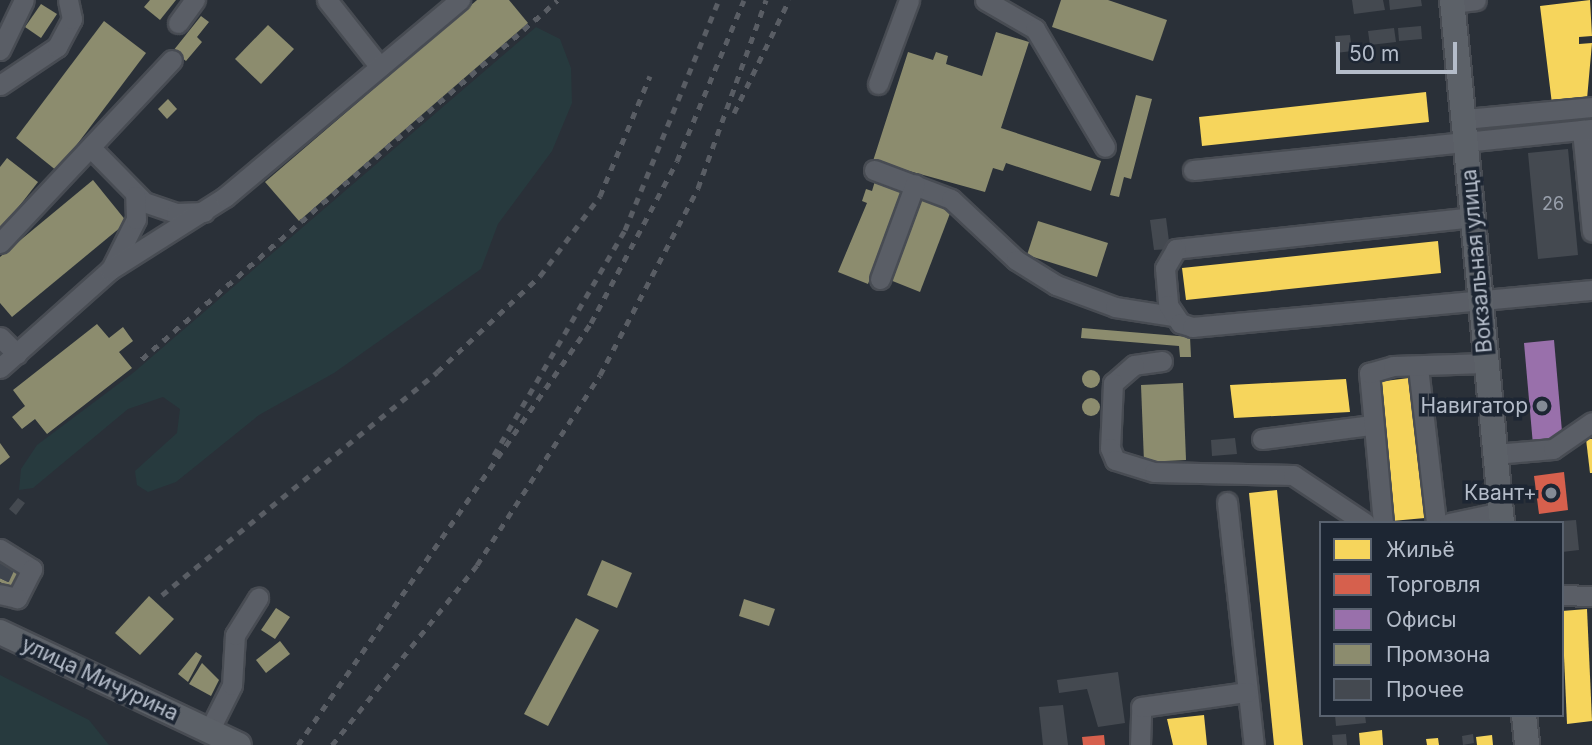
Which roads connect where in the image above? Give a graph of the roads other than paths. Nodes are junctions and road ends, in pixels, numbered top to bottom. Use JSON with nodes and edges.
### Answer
{"nodes":[{"id":1,"x":24,"y":0,"type":"edge"},
{"id":2,"x":68,"y":0,"type":"edge"},
{"id":3,"x":195,"y":0,"type":"edge"},
{"id":4,"x":327,"y":0,"type":"edge"},
{"id":5,"x":460,"y":0,"type":"edge"},
{"id":6,"x":909,"y":0,"type":"edge"},
{"id":7,"x":985,"y":0,"type":"edge"},
{"id":8,"x":1460,"y":1,"type":"edge"},
{"id":9,"x":178,"y":23,"type":"dead end"},
{"id":10,"x":0,"y":50,"type":"edge"},
{"id":11,"x":172,"y":60,"type":"dead end"},
{"id":12,"x":380,"y":67,"type":"junction"},
{"id":13,"x":0,"y":85,"type":"edge"},
{"id":14,"x":878,"y":85,"type":"dead end"},
{"id":15,"x":1592,"y":107,"type":"edge"},
{"id":16,"x":1587,"y":129,"type":"edge"},
{"id":17,"x":1466,"y":131,"type":"junction"},
{"id":18,"x":1105,"y":148,"type":"dead end"},
{"id":19,"x":92,"y":149,"type":"junction"},
{"id":20,"x":874,"y":170,"type":"dead end"},
{"id":21,"x":1193,"y":170,"type":"dead end"},
{"id":22,"x":915,"y":184,"type":"junction"},
{"id":23,"x":135,"y":196,"type":"junction"},
{"id":24,"x":1590,"y":196,"type":"edge"},
{"id":25,"x":205,"y":211,"type":"junction"},
{"id":26,"x":1474,"y":217,"type":"junction"},
{"id":27,"x":1592,"y":233,"type":"edge"},
{"id":28,"x":0,"y":243,"type":"edge"},
{"id":29,"x":110,"y":271,"type":"junction"},
{"id":30,"x":880,"y":279,"type":"dead end"},
{"id":31,"x":1592,"y":289,"type":"edge"},
{"id":32,"x":1481,"y":301,"type":"junction"},
{"id":33,"x":1173,"y":316,"type":"junction"},
{"id":34,"x":0,"y":337,"type":"edge"},
{"id":35,"x":17,"y":354,"type":"junction"},
{"id":36,"x":1162,"y":361,"type":"dead end"},
{"id":37,"x":1486,"y":363,"type":"junction"},
{"id":38,"x":1418,"y":367,"type":"junction"},
{"id":39,"x":0,"y":368,"type":"edge"},
{"id":40,"x":1592,"y":422,"type":"edge"},
{"id":41,"x":1371,"y":425,"type":"junction"},
{"id":42,"x":1262,"y":439,"type":"dead end"},
{"id":43,"x":1495,"y":454,"type":"junction"},
{"id":44,"x":1227,"y":502,"type":"dead end"},
{"id":45,"x":1501,"y":517,"type":"edge"},
{"id":46,"x":1362,"y":521,"type":"edge"},
{"id":47,"x":1383,"y":521,"type":"edge"},
{"id":48,"x":1436,"y":521,"type":"edge"},
{"id":49,"x":1466,"y":521,"type":"edge"},
{"id":50,"x":6,"y":556,"type":"edge"},
{"id":51,"x":0,"y":594,"type":"edge"},
{"id":52,"x":1564,"y":594,"type":"edge"},
{"id":53,"x":1592,"y":596,"type":"edge"},
{"id":54,"x":258,"y":598,"type":"dead end"},
{"id":55,"x":0,"y":632,"type":"edge"},
{"id":56,"x":1247,"y":692,"type":"junction"},
{"id":57,"x":1524,"y":717,"type":"edge"},
{"id":58,"x":209,"y":731,"type":"junction"},
{"id":59,"x":239,"y":745,"type":"edge"},
{"id":60,"x":1140,"y":745,"type":"edge"},
{"id":61,"x":1254,"y":745,"type":"edge"},
{"id":62,"x":1527,"y":745,"type":"edge"}],
"edges":[{"from":1,"to":10,"type":"street"},
{"from":2,"to":13,"type":"street"},
{"from":3,"to":9,"type":"street"},
{"from":4,"to":12,"type":"street"},
{"from":5,"to":12,"type":"street"},
{"from":6,"to":14,"type":"street"},
{"from":7,"to":18,"type":"street"},
{"from":8,"to":17,"type":"main road","name":"Вокзальная улица"},
{"from":11,"to":19,"type":"street"},
{"from":12,"to":25,"type":"street"},
{"from":15,"to":17,"type":"street"},
{"from":16,"to":17,"type":"street"},
{"from":16,"to":24,"type":"street"},
{"from":17,"to":21,"type":"street"},
{"from":17,"to":26,"type":"main road","name":"Вокзальная улица"},
{"from":19,"to":23,"type":"street"},
{"from":19,"to":28,"type":"street"},
{"from":20,"to":22,"type":"street"},
{"from":22,"to":30,"type":"street"},
{"from":22,"to":33,"type":"street"},
{"from":23,"to":25,"type":"street"},
{"from":23,"to":29,"type":"street"},
{"from":24,"to":27,"type":"street"},
{"from":25,"to":29,"type":"street"},
{"from":26,"to":32,"type":"main road","name":"Вокзальная улица"},
{"from":26,"to":33,"type":"street"},
{"from":29,"to":35,"type":"street"},
{"from":31,"to":32,"type":"street"},
{"from":32,"to":33,"type":"street"},
{"from":32,"to":37,"type":"main road","name":"Вокзальная улица"},
{"from":34,"to":35,"type":"street"},
{"from":35,"to":39,"type":"street"},
{"from":36,"to":46,"type":"street"},
{"from":37,"to":38,"type":"street"},
{"from":37,"to":43,"type":"main road","name":"Вокзальная улица"},
{"from":38,"to":41,"type":"street"},
{"from":38,"to":48,"type":"street"},
{"from":40,"to":43,"type":"street"},
{"from":41,"to":42,"type":"street"},
{"from":41,"to":47,"type":"street"},
{"from":43,"to":45,"type":"main road","name":"Вокзальная улица"},
{"from":44,"to":56,"type":"street"},
{"from":45,"to":49,"type":"street"},
{"from":50,"to":51,"type":"street"},
{"from":52,"to":53,"type":"street"},
{"from":54,"to":58,"type":"street"},
{"from":55,"to":58,"type":"main road","name":"улица Мичурина"},
{"from":56,"to":60,"type":"street"},
{"from":56,"to":61,"type":"street"},
{"from":57,"to":62,"type":"main road"},
{"from":58,"to":59,"type":"main road","name":"улица Мичурина"}]}
